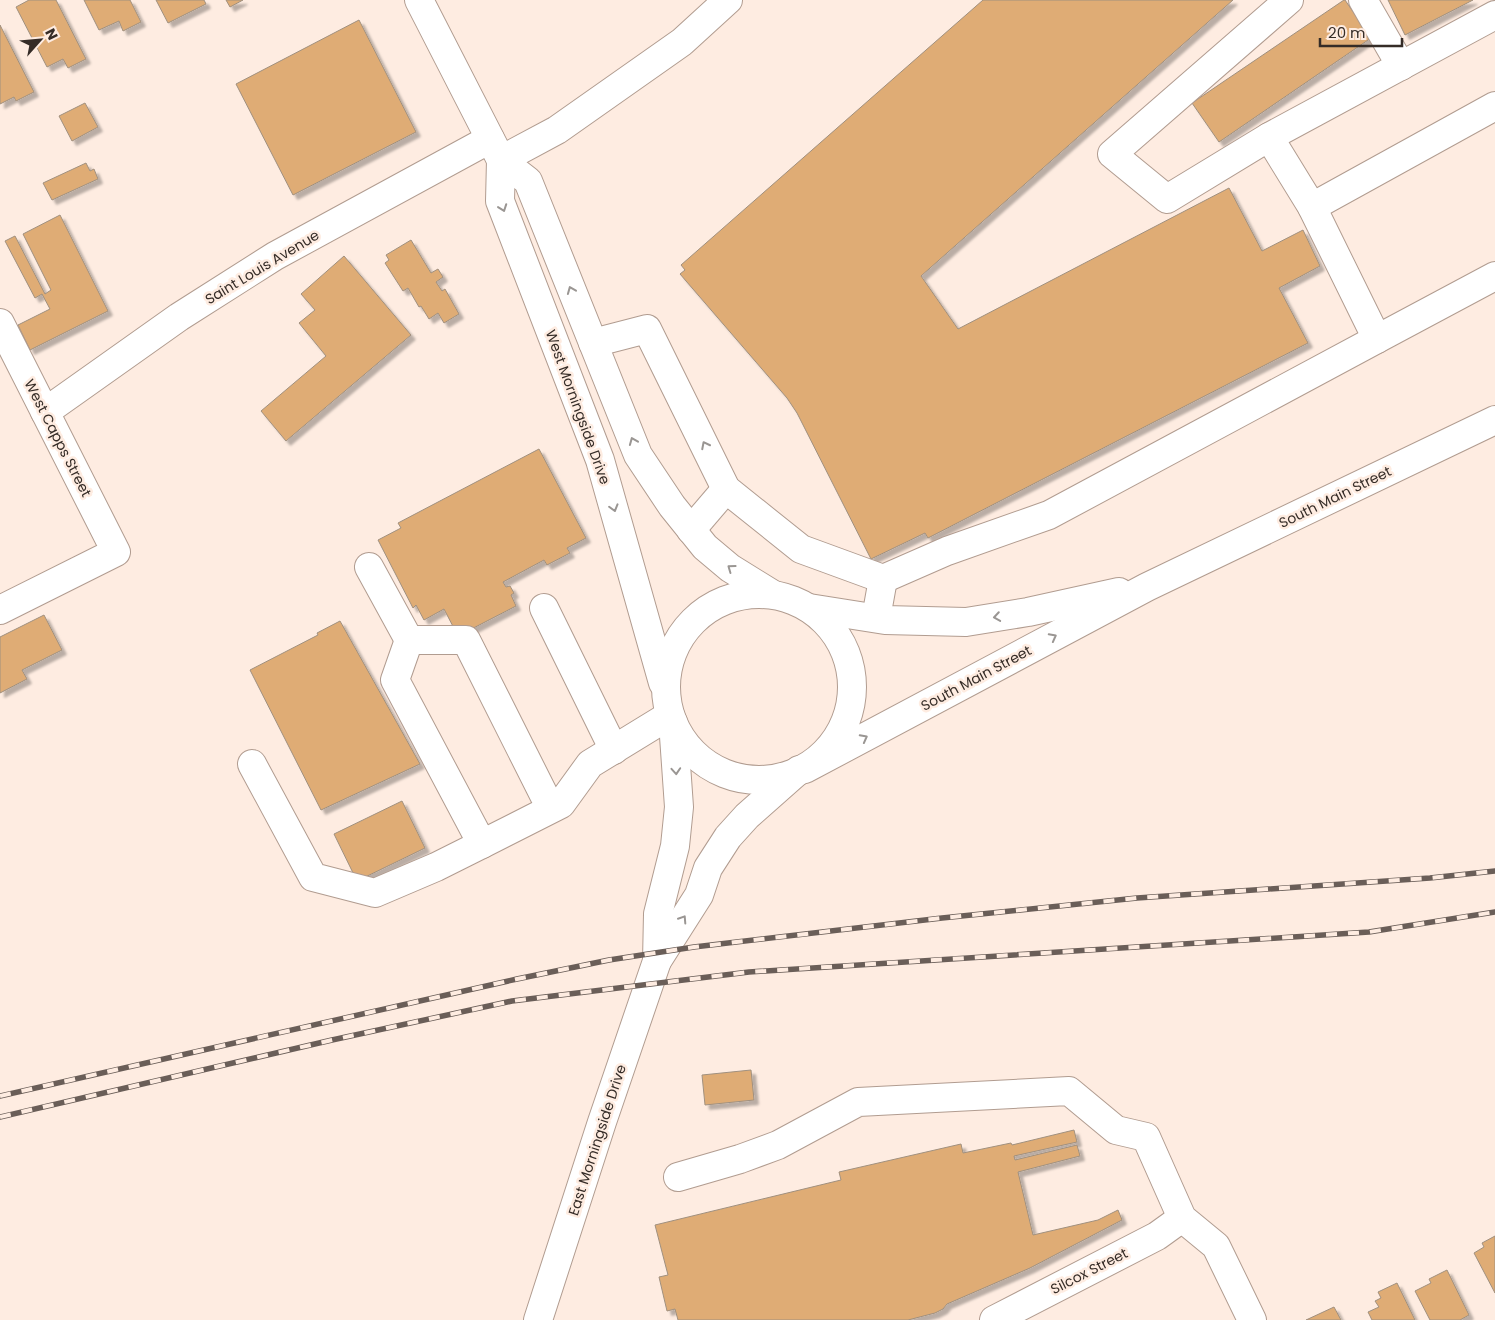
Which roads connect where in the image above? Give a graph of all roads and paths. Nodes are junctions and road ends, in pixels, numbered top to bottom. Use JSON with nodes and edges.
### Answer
{"nodes":[{"id":1,"x":419,"y":0,"type":"edge"},
{"id":2,"x":728,"y":0,"type":"edge"},
{"id":3,"x":1289,"y":0,"type":"edge"},
{"id":4,"x":1363,"y":0,"type":"edge"},
{"id":5,"x":1495,"y":15,"type":"edge"},
{"id":6,"x":1400,"y":66,"type":"junction"},
{"id":7,"x":1495,"y":106,"type":"edge"},
{"id":8,"x":1270,"y":137,"type":"junction"},
{"id":9,"x":496,"y":150,"type":"junction"},
{"id":10,"x":1312,"y":207,"type":"junction"},
{"id":11,"x":1495,"y":276,"type":"edge"},
{"id":12,"x":0,"y":323,"type":"edge"},
{"id":13,"x":1377,"y":339,"type":"junction"},
{"id":14,"x":594,"y":344,"type":"junction"},
{"id":15,"x":45,"y":412,"type":"junction"},
{"id":16,"x":1495,"y":420,"type":"edge"},
{"id":17,"x":726,"y":489,"type":"junction"},
{"id":18,"x":691,"y":530,"type":"junction"},
{"id":19,"x":369,"y":567,"type":"dead end"},
{"id":20,"x":883,"y":579,"type":"junction"},
{"id":21,"x":1147,"y":587,"type":"junction"},
{"id":22,"x":772,"y":594,"type":"junction"},
{"id":23,"x":544,"y":608,"type":"dead end"},
{"id":24,"x":809,"y":608,"type":"junction"},
{"id":25,"x":0,"y":610,"type":"edge"},
{"id":26,"x":876,"y":618,"type":"junction"},
{"id":27,"x":409,"y":640,"type":"junction"},
{"id":28,"x":664,"y":686,"type":"junction"},
{"id":29,"x":672,"y":719,"type":"junction"},
{"id":30,"x":614,"y":750,"type":"junction"},
{"id":31,"x":252,"y":764,"type":"dead end"},
{"id":32,"x":802,"y":770,"type":"junction"},
{"id":33,"x":550,"y":809,"type":"junction"},
{"id":34,"x":482,"y":844,"type":"junction"},
{"id":35,"x":657,"y":960,"type":"junction"},
{"id":36,"x":678,"y":1177,"type":"dead end"},
{"id":37,"x":1182,"y":1218,"type":"junction"},
{"id":38,"x":538,"y":1320,"type":"edge"},
{"id":39,"x":994,"y":1320,"type":"edge"},
{"id":40,"x":1252,"y":1320,"type":"edge"}],
"edges":[{"from":1,"to":9,"type":"street","name":"West Morningside Drive"},
{"from":2,"to":9,"type":"street","name":"Saint Louis Avenue"},
{"from":3,"to":8,"type":"street"},
{"from":4,"to":6,"type":"street"},
{"from":5,"to":6,"type":"street"},
{"from":6,"to":8,"type":"street"},
{"from":7,"to":10,"type":"street"},
{"from":8,"to":10,"type":"street"},
{"from":14,"to":9,"type":"street","name":"West Morningside Drive","one_way":true},
{"from":9,"to":15,"type":"street","name":"Saint Louis Avenue"},
{"from":9,"to":28,"type":"street","name":"West Morningside Drive","one_way":true},
{"from":10,"to":13,"type":"street"},
{"from":11,"to":13,"type":"street"},
{"from":12,"to":15,"type":"street","name":"West Capps Street"},
{"from":13,"to":20,"type":"street"},
{"from":17,"to":14,"type":"street","one_way":true},
{"from":18,"to":14,"type":"street","name":"West Morningside Drive","one_way":true},
{"from":15,"to":25,"type":"street","name":"West Capps Street"},
{"from":16,"to":21,"type":"street","name":"South Main Street"},
{"from":17,"to":18,"type":"street"},
{"from":17,"to":20,"type":"street"},
{"from":22,"to":18,"type":"street","name":"West Morningside Drive","one_way":true},
{"from":19,"to":27,"type":"street"},
{"from":20,"to":26,"type":"street"},
{"from":21,"to":26,"type":"street","name":"South Main Street","one_way":true},
{"from":32,"to":21,"type":"street","name":"South Main Street","one_way":true},
{"from":22,"to":24,"type":"street"},
{"from":22,"to":28,"type":"street"},
{"from":23,"to":30,"type":"street"},
{"from":24,"to":26,"type":"street","name":"South Main Street"},
{"from":24,"to":32,"type":"street"},
{"from":27,"to":33,"type":"street"},
{"from":27,"to":34,"type":"street"},
{"from":28,"to":29,"type":"street","name":"West Morningside Drive"},
{"from":29,"to":30,"type":"street"},
{"from":29,"to":32,"type":"street"},
{"from":29,"to":35,"type":"street","one_way":true},
{"from":30,"to":33,"type":"street"},
{"from":31,"to":34,"type":"street"},
{"from":35,"to":32,"type":"street","one_way":true},
{"from":33,"to":34,"type":"street"},
{"from":35,"to":38,"type":"street","name":"East Morningside Drive"},
{"from":36,"to":37,"type":"street"},
{"from":37,"to":39,"type":"street","name":"Silcox Street"},
{"from":37,"to":40,"type":"street"}]}
